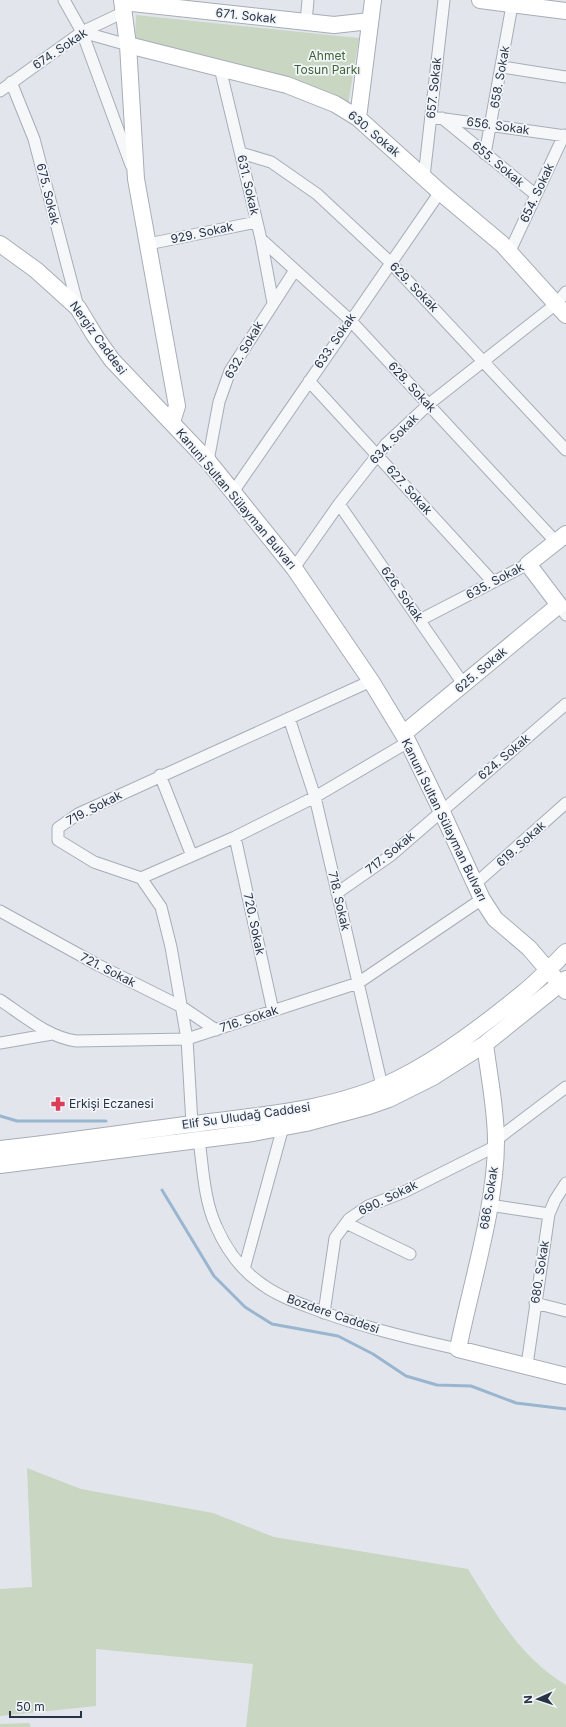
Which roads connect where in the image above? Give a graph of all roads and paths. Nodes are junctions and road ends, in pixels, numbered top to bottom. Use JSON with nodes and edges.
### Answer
{"nodes":[{"id":1,"x":64,"y":0,"type":"edge"},
{"id":2,"x":308,"y":0,"type":"edge"},
{"id":3,"x":373,"y":0,"type":"edge"},
{"id":4,"x":444,"y":0,"type":"edge"},
{"id":5,"x":480,"y":0,"type":"edge"},
{"id":6,"x":512,"y":1,"type":"edge"},
{"id":7,"x":123,"y":5,"type":"edge"},
{"id":8,"x":181,"y":5,"type":"edge"},
{"id":9,"x":566,"y":11,"type":"edge"},
{"id":10,"x":370,"y":21,"type":"junction"},
{"id":11,"x":306,"y":22,"type":"junction"},
{"id":12,"x":82,"y":32,"type":"junction"},
{"id":13,"x":128,"y":45,"type":"junction"},
{"id":14,"x":502,"y":67,"type":"junction"},
{"id":15,"x":220,"y":68,"type":"junction"},
{"id":16,"x":566,"y":77,"type":"edge"},
{"id":17,"x":11,"y":82,"type":"junction"},
{"id":18,"x":0,"y":91,"type":"edge"},
{"id":19,"x":358,"y":118,"type":"junction"},
{"id":20,"x":436,"y":118,"type":"junction"},
{"id":21,"x":492,"y":125,"type":"junction"},
{"id":22,"x":565,"y":136,"type":"edge"},
{"id":23,"x":241,"y":153,"type":"junction"},
{"id":24,"x":485,"y":154,"type":"junction"},
{"id":25,"x":424,"y":177,"type":"junction"},
{"id":26,"x":136,"y":179,"type":"junction"},
{"id":27,"x":440,"y":192,"type":"junction"},
{"id":28,"x":536,"y":196,"type":"junction"},
{"id":29,"x":257,"y":222,"type":"junction"},
{"id":30,"x":261,"y":239,"type":"junction"},
{"id":31,"x":0,"y":244,"type":"edge"},
{"id":32,"x":148,"y":244,"type":"junction"},
{"id":33,"x":510,"y":251,"type":"junction"},
{"id":34,"x":391,"y":263,"type":"junction"},
{"id":35,"x":295,"y":270,"type":"junction"},
{"id":36,"x":273,"y":303,"type":"junction"},
{"id":37,"x":563,"y":304,"type":"edge"},
{"id":38,"x":78,"y":308,"type":"junction"},
{"id":39,"x":350,"y":320,"type":"junction"},
{"id":40,"x":484,"y":360,"type":"junction"},
{"id":41,"x":309,"y":380,"type":"junction"},
{"id":42,"x":429,"y":404,"type":"junction"},
{"id":43,"x":172,"y":422,"type":"junction"},
{"id":44,"x":566,"y":450,"type":"edge"},
{"id":45,"x":377,"y":454,"type":"junction"},
{"id":46,"x":208,"y":462,"type":"junction"},
{"id":47,"x":233,"y":492,"type":"junction"},
{"id":48,"x":339,"y":504,"type":"junction"},
{"id":49,"x":561,"y":538,"type":"edge"},
{"id":50,"x":528,"y":564,"type":"junction"},
{"id":51,"x":294,"y":568,"type":"junction"},
{"id":52,"x":493,"y":582,"type":"junction"},
{"id":53,"x":562,"y":610,"type":"edge"},
{"id":54,"x":420,"y":620,"type":"junction"},
{"id":55,"x":371,"y":681,"type":"junction"},
{"id":56,"x":464,"y":685,"type":"junction"},
{"id":57,"x":566,"y":704,"type":"edge"},
{"id":58,"x":289,"y":718,"type":"junction"},
{"id":59,"x":406,"y":738,"type":"junction"},
{"id":60,"x":160,"y":775,"type":"junction"},
{"id":61,"x":315,"y":797,"type":"junction"},
{"id":62,"x":566,"y":803,"type":"edge"},
{"id":63,"x":442,"y":810,"type":"junction"},
{"id":64,"x":235,"y":837,"type":"junction"},
{"id":65,"x":192,"y":856,"type":"junction"},
{"id":66,"x":141,"y":878,"type":"junction"},
{"id":67,"x":475,"y":884,"type":"junction"},
{"id":68,"x":337,"y":893,"type":"junction"},
{"id":69,"x":482,"y":899,"type":"junction"},
{"id":70,"x":0,"y":911,"type":"edge"},
{"id":71,"x":559,"y":963,"type":"edge"},
{"id":72,"x":358,"y":983,"type":"junction"},
{"id":73,"x":564,"y":985,"type":"edge"},
{"id":74,"x":0,"y":1000,"type":"edge"},
{"id":75,"x":182,"y":1007,"type":"junction"},
{"id":76,"x":273,"y":1010,"type":"junction"},
{"id":77,"x":216,"y":1030,"type":"junction"},
{"id":78,"x":52,"y":1034,"type":"junction"},
{"id":79,"x":187,"y":1039,"type":"junction"},
{"id":80,"x":0,"y":1043,"type":"edge"},
{"id":81,"x":485,"y":1044,"type":"junction"},
{"id":82,"x":382,"y":1086,"type":"junction"},
{"id":83,"x":566,"y":1087,"type":"edge"},
{"id":84,"x":192,"y":1124,"type":"junction"},
{"id":85,"x":283,"y":1127,"type":"junction"},
{"id":86,"x":199,"y":1140,"type":"junction"},
{"id":87,"x":496,"y":1143,"type":"junction"},
{"id":88,"x":0,"y":1149,"type":"edge"},
{"id":89,"x":0,"y":1165,"type":"edge"},
{"id":90,"x":566,"y":1183,"type":"edge"},
{"id":91,"x":489,"y":1205,"type":"junction"},
{"id":92,"x":549,"y":1214,"type":"junction"},
{"id":93,"x":346,"y":1223,"type":"junction"},
{"id":94,"x":410,"y":1254,"type":"dead end"},
{"id":95,"x":244,"y":1269,"type":"junction"},
{"id":96,"x":535,"y":1303,"type":"junction"},
{"id":97,"x":566,"y":1311,"type":"edge"},
{"id":98,"x":324,"y":1313,"type":"junction"},
{"id":99,"x":458,"y":1349,"type":"junction"},
{"id":100,"x":527,"y":1365,"type":"junction"},
{"id":101,"x":566,"y":1376,"type":"edge"}],
"edges":[{"from":1,"to":12,"type":"street","name":"Kanuni Sultan Sülayman Bulvarı"},
{"from":2,"to":11,"type":"street"},
{"from":3,"to":10,"type":"main road"},
{"from":4,"to":20,"type":"street","name":"657. Sokak"},
{"from":5,"to":6,"type":"main road"},
{"from":6,"to":9,"type":"main road"},
{"from":6,"to":14,"type":"street","name":"658. Sokak"},
{"from":7,"to":8,"type":"main road","name":"671. Sokak"},
{"from":7,"to":12,"type":"street","name":"674. Sokak"},
{"from":7,"to":13,"type":"main road"},
{"from":8,"to":11,"type":"main road","name":"671. Sokak"},
{"from":10,"to":11,"type":"main road","name":"671. Sokak"},
{"from":10,"to":19,"type":"main road"},
{"from":12,"to":13,"type":"street","name":"630. Sokak"},
{"from":12,"to":17,"type":"street","name":"674. Sokak"},
{"from":12,"to":26,"type":"street","name":"Kanuni Sultan Sülayman Bulvarı"},
{"from":13,"to":15,"type":"main road","name":"630. Sokak"},
{"from":13,"to":26,"type":"main road"},
{"from":14,"to":16,"type":"street"},
{"from":14,"to":21,"type":"street","name":"658. Sokak"},
{"from":15,"to":19,"type":"main road","name":"630. Sokak"},
{"from":15,"to":23,"type":"street","name":"631. Sokak"},
{"from":17,"to":18,"type":"street","name":"674. Sokak"},
{"from":17,"to":38,"type":"street","name":"675. Sokak"},
{"from":19,"to":25,"type":"main road","name":"630. Sokak"},
{"from":20,"to":21,"type":"street","name":"656. Sokak"},
{"from":20,"to":24,"type":"street","name":"655. Sokak"},
{"from":20,"to":25,"type":"street","name":"657. Sokak"},
{"from":21,"to":22,"type":"street","name":"656. Sokak"},
{"from":21,"to":24,"type":"street","name":"658. Sokak"},
{"from":22,"to":28,"type":"street","name":"654. Sokak"},
{"from":23,"to":29,"type":"street","name":"631. Sokak"},
{"from":23,"to":34,"type":"street","name":"629. Sokak"},
{"from":24,"to":28,"type":"street","name":"655. Sokak"},
{"from":25,"to":27,"type":"main road","name":"630. Sokak"},
{"from":26,"to":32,"type":"main road","name":"Kanuni Sultan Sülayman Bulvarı"},
{"from":27,"to":33,"type":"main road","name":"630. Sokak"},
{"from":27,"to":34,"type":"street","name":"633. Sokak"},
{"from":28,"to":33,"type":"street","name":"654. Sokak"},
{"from":29,"to":30,"type":"street","name":"631. Sokak"},
{"from":29,"to":32,"type":"street","name":"929. Sokak"},
{"from":30,"to":35,"type":"street","name":"628. Sokak"},
{"from":30,"to":36,"type":"street","name":"631. Sokak"},
{"from":31,"to":38,"type":"main road","name":"Nergiz Caddesi"},
{"from":32,"to":43,"type":"main road","name":"Kanuni Sultan Sülayman Bulvarı"},
{"from":33,"to":37,"type":"main road","name":"630. Sokak"},
{"from":34,"to":39,"type":"street","name":"633. Sokak"},
{"from":34,"to":40,"type":"street","name":"629. Sokak"},
{"from":35,"to":36,"type":"street","name":"632. Sokak"},
{"from":35,"to":39,"type":"street","name":"628. Sokak"},
{"from":36,"to":46,"type":"street","name":"632. Sokak"},
{"from":37,"to":40,"type":"street","name":"634. Sokak"},
{"from":38,"to":43,"type":"main road","name":"Nergiz Caddesi"},
{"from":39,"to":41,"type":"street","name":"633. Sokak"},
{"from":39,"to":42,"type":"street","name":"628. Sokak"},
{"from":40,"to":42,"type":"street","name":"634. Sokak"},
{"from":40,"to":44,"type":"street","name":"629. Sokak"},
{"from":41,"to":45,"type":"street","name":"627. Sokak"},
{"from":41,"to":47,"type":"street","name":"633. Sokak"},
{"from":42,"to":45,"type":"street","name":"634. Sokak"},
{"from":42,"to":49,"type":"street","name":"628. Sokak"},
{"from":43,"to":46,"type":"main road","name":"Kanuni Sultan Sülayman Bulvarı"},
{"from":45,"to":48,"type":"street","name":"634. Sokak"},
{"from":45,"to":52,"type":"street","name":"627. Sokak"},
{"from":46,"to":47,"type":"main road","name":"Kanuni Sultan Sülayman Bulvarı"},
{"from":47,"to":51,"type":"main road","name":"Kanuni Sultan Sülayman Bulvarı"},
{"from":48,"to":51,"type":"street","name":"634. Sokak"},
{"from":48,"to":54,"type":"street","name":"626. Sokak"},
{"from":49,"to":50,"type":"main road","name":"635. Sokak"},
{"from":50,"to":52,"type":"street","name":"635. Sokak"},
{"from":50,"to":53,"type":"main road"},
{"from":51,"to":55,"type":"main road","name":"Kanuni Sultan Sülayman Bulvarı"},
{"from":52,"to":54,"type":"street","name":"635. Sokak"},
{"from":53,"to":56,"type":"main road","name":"625. Sokak"},
{"from":54,"to":56,"type":"street","name":"626. Sokak"},
{"from":55,"to":58,"type":"street","name":"719. Sokak"},
{"from":55,"to":59,"type":"main road","name":"Kanuni Sultan Sülayman Bulvarı"},
{"from":56,"to":59,"type":"main road","name":"625. Sokak"},
{"from":57,"to":63,"type":"street","name":"624. Sokak"},
{"from":58,"to":60,"type":"street","name":"719. Sokak"},
{"from":58,"to":61,"type":"street","name":"718. Sokak"},
{"from":59,"to":61,"type":"street"},
{"from":59,"to":63,"type":"main road","name":"Kanuni Sultan Sülayman Bulvarı"},
{"from":60,"to":65,"type":"street"},
{"from":60,"to":66,"type":"street","name":"719. Sokak"},
{"from":61,"to":64,"type":"street"},
{"from":61,"to":68,"type":"street","name":"718. Sokak"},
{"from":62,"to":67,"type":"street","name":"619. Sokak"},
{"from":63,"to":67,"type":"main road","name":"Kanuni Sultan Sülayman Bulvarı"},
{"from":63,"to":68,"type":"street","name":"717. Sokak"},
{"from":64,"to":65,"type":"street"},
{"from":64,"to":76,"type":"street","name":"720. Sokak"},
{"from":65,"to":66,"type":"street"},
{"from":66,"to":75,"type":"street"},
{"from":67,"to":69,"type":"main road","name":"Kanuni Sultan Sülayman Bulvarı"},
{"from":68,"to":72,"type":"street","name":"718. Sokak"},
{"from":69,"to":71,"type":"main road","name":"Kanuni Sultan Sülayman Bulvarı"},
{"from":69,"to":72,"type":"street","name":"716. Sokak"},
{"from":70,"to":75,"type":"street","name":"721. Sokak"},
{"from":71,"to":73,"type":"main road","name":"Kanuni Sultan Sülayman Bulvarı"},
{"from":71,"to":82,"type":"main road","name":"Elif Su Uludağ Caddesi"},
{"from":72,"to":76,"type":"street","name":"716. Sokak"},
{"from":72,"to":82,"type":"street","name":"718. Sokak"},
{"from":73,"to":81,"type":"main road","name":"Elif Su Uludağ Caddesi"},
{"from":74,"to":78,"type":"street","name":"716. Sokak"},
{"from":75,"to":77,"type":"street","name":"721. Sokak"},
{"from":75,"to":79,"type":"street"},
{"from":76,"to":77,"type":"street","name":"716. Sokak"},
{"from":77,"to":79,"type":"street","name":"716. Sokak"},
{"from":78,"to":79,"type":"street","name":"716. Sokak"},
{"from":78,"to":80,"type":"street"},
{"from":79,"to":84,"type":"street"},
{"from":81,"to":85,"type":"main road","name":"Elif Su Uludağ Caddesi"},
{"from":81,"to":87,"type":"main road","name":"686. Sokak"},
{"from":82,"to":84,"type":"main road","name":"Elif Su Uludağ Caddesi"},
{"from":83,"to":87,"type":"street","name":"690. Sokak"},
{"from":84,"to":88,"type":"main road","name":"Elif Su Uludağ Caddesi"},
{"from":85,"to":86,"type":"main road","name":"Elif Su Uludağ Caddesi"},
{"from":85,"to":95,"type":"street"},
{"from":86,"to":89,"type":"main road","name":"Elif Su Uludağ Caddesi"},
{"from":86,"to":95,"type":"street","name":"Bozdere Caddesi"},
{"from":87,"to":91,"type":"main road","name":"686. Sokak"},
{"from":87,"to":93,"type":"street","name":"690. Sokak"},
{"from":90,"to":92,"type":"street","name":"680. Sokak"},
{"from":91,"to":92,"type":"street"},
{"from":91,"to":99,"type":"main road","name":"686. Sokak"},
{"from":92,"to":96,"type":"street","name":"680. Sokak"},
{"from":93,"to":94,"type":"street"},
{"from":93,"to":98,"type":"street","name":"690. Sokak"},
{"from":95,"to":98,"type":"street","name":"Bozdere Caddesi"},
{"from":96,"to":97,"type":"street"},
{"from":96,"to":100,"type":"street","name":"680. Sokak"},
{"from":98,"to":99,"type":"street","name":"Bozdere Caddesi"},
{"from":99,"to":100,"type":"main road","name":"Bozdere Caddesi"},
{"from":100,"to":101,"type":"main road","name":"Bozdere Caddesi"}]}
